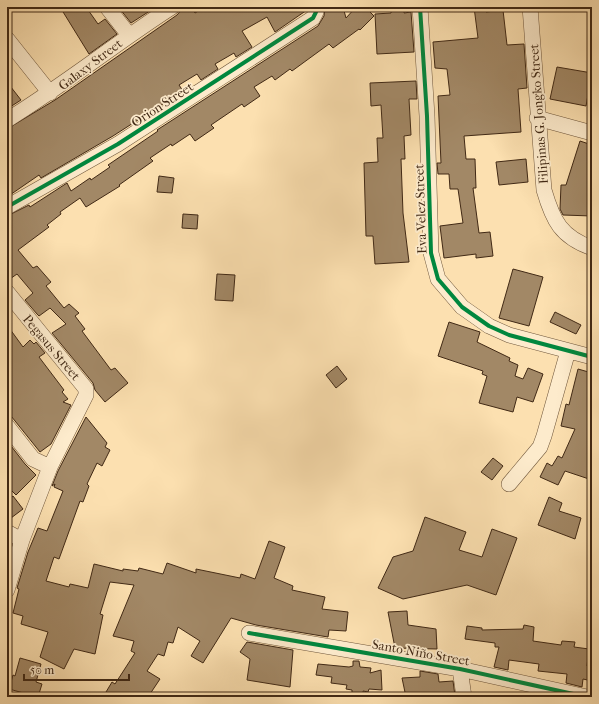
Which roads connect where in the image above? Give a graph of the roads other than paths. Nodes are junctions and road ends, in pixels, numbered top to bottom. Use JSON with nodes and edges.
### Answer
{"nodes":[{"id":1,"x":108,"y":7,"type":"edge"},
{"id":2,"x":172,"y":7,"type":"edge"},
{"id":3,"x":316,"y":7,"type":"edge"},
{"id":4,"x":420,"y":7,"type":"edge"},
{"id":5,"x":530,"y":7,"type":"edge"},
{"id":6,"x":129,"y":35,"type":"junction"},
{"id":7,"x":7,"y":39,"type":"edge"},
{"id":8,"x":50,"y":93,"type":"junction"},
{"id":9,"x":537,"y":118,"type":"junction"},
{"id":10,"x":7,"y":120,"type":"edge"},
{"id":11,"x":592,"y":134,"type":"edge"},
{"id":12,"x":7,"y":207,"type":"edge"},
{"id":13,"x":592,"y":248,"type":"edge"},
{"id":14,"x":7,"y":292,"type":"edge"},
{"id":15,"x":568,"y":351,"type":"junction"},
{"id":16,"x":592,"y":357,"type":"edge"},
{"id":17,"x":7,"y":426,"type":"edge"},
{"id":18,"x":50,"y":467,"type":"junction"},
{"id":19,"x":509,"y":484,"type":"dead end"},
{"id":20,"x":7,"y":532,"type":"edge"},
{"id":21,"x":22,"y":540,"type":"junction"},
{"id":22,"x":7,"y":590,"type":"edge"},
{"id":23,"x":249,"y":633,"type":"dead end"},
{"id":24,"x":460,"y":669,"type":"junction"},
{"id":25,"x":464,"y":697,"type":"edge"},
{"id":26,"x":587,"y":697,"type":"edge"}],
"edges":[{"from":1,"to":6,"type":"street"},
{"from":2,"to":6,"type":"street","name":"Galaxy Street"},
{"from":3,"to":12,"type":"street","name":"Orion Street"},
{"from":4,"to":15,"type":"street","name":"Eva Velez Street"},
{"from":5,"to":9,"type":"street","name":"Filipinas G. Jongko Street"},
{"from":6,"to":8,"type":"street","name":"Galaxy Street"},
{"from":7,"to":8,"type":"street"},
{"from":8,"to":10,"type":"street","name":"Galaxy Street"},
{"from":9,"to":11,"type":"street"},
{"from":9,"to":13,"type":"street","name":"Filipinas G. Jongko Street"},
{"from":14,"to":18,"type":"street","name":"Pegasus Street"},
{"from":15,"to":16,"type":"street","name":"Eva Velez Street"},
{"from":15,"to":19,"type":"street"},
{"from":17,"to":18,"type":"street"},
{"from":18,"to":21,"type":"street"},
{"from":20,"to":21,"type":"street"},
{"from":21,"to":22,"type":"street"},
{"from":23,"to":24,"type":"street","name":"Santo Niño Street"},
{"from":24,"to":25,"type":"street"},
{"from":24,"to":26,"type":"street","name":"Santo Niño Street"}]}
